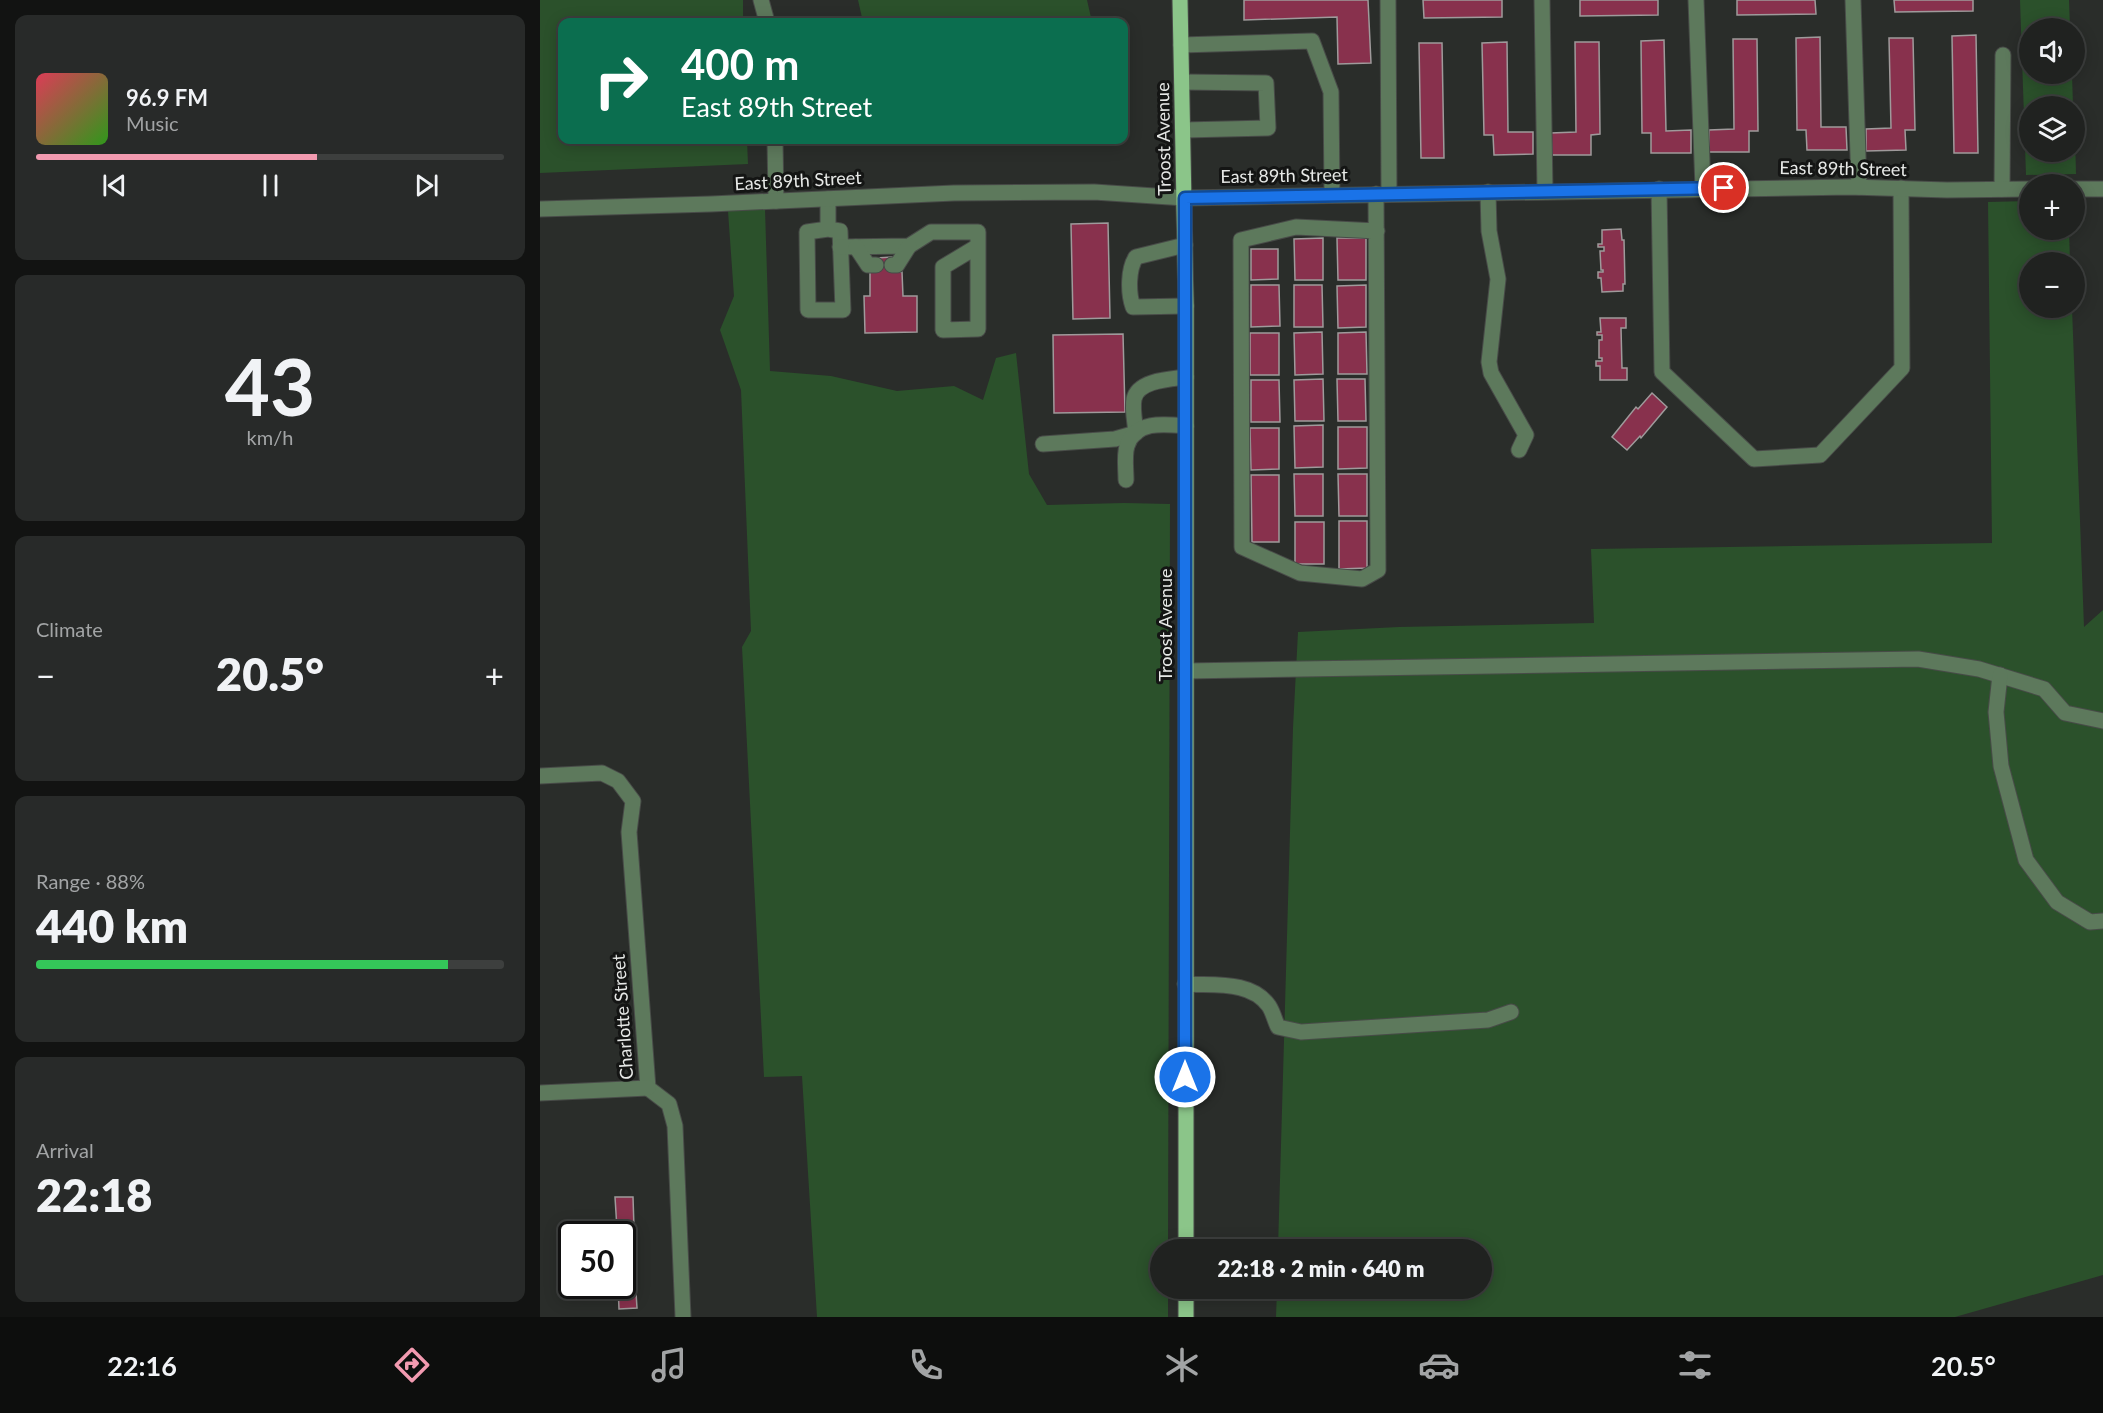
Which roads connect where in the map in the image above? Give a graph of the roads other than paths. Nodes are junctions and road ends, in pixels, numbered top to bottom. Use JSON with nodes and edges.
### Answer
{"nodes":[{"id":1,"x":761,"y":0,"type":"edge"},
{"id":2,"x":1180,"y":0,"type":"edge"},
{"id":3,"x":1388,"y":0,"type":"edge"},
{"id":4,"x":1542,"y":0,"type":"edge"},
{"id":5,"x":1696,"y":0,"type":"edge"},
{"id":6,"x":1853,"y":0,"type":"edge"},
{"id":7,"x":766,"y":18,"type":"edge"},
{"id":8,"x":1181,"y":45,"type":"junction"},
{"id":9,"x":2003,"y":55,"type":"dead end"},
{"id":10,"x":1182,"y":82,"type":"junction"},
{"id":11,"x":1184,"y":130,"type":"junction"},
{"id":12,"x":775,"y":144,"type":"edge"},
{"id":13,"x":1859,"y":187,"type":"junction"},
{"id":14,"x":1703,"y":188,"type":"junction"},
{"id":15,"x":1901,"y":188,"type":"junction"},
{"id":16,"x":1659,"y":189,"type":"junction"},
{"id":17,"x":2002,"y":189,"type":"junction"},
{"id":18,"x":2019,"y":189,"type":"edge"},
{"id":19,"x":2085,"y":189,"type":"edge"},
{"id":20,"x":2103,"y":189,"type":"edge"},
{"id":21,"x":1545,"y":191,"type":"junction"},
{"id":22,"x":1488,"y":192,"type":"junction"},
{"id":23,"x":1383,"y":194,"type":"junction"},
{"id":24,"x":1332,"y":195,"type":"junction"},
{"id":25,"x":1185,"y":198,"type":"junction"},
{"id":26,"x":828,"y":199,"type":"junction"},
{"id":27,"x":776,"y":201,"type":"junction"},
{"id":28,"x":540,"y":209,"type":"edge"},
{"id":29,"x":828,"y":229,"type":"junction"},
{"id":30,"x":1377,"y":231,"type":"junction"},
{"id":31,"x":1185,"y":245,"type":"junction"},
{"id":32,"x":909,"y":246,"type":"junction"},
{"id":33,"x":978,"y":246,"type":"junction"},
{"id":34,"x":848,"y":247,"type":"junction"},
{"id":35,"x":876,"y":265,"type":"dead end"},
{"id":36,"x":892,"y":265,"type":"dead end"},
{"id":37,"x":1186,"y":306,"type":"junction"},
{"id":38,"x":1186,"y":377,"type":"junction"},
{"id":39,"x":1186,"y":426,"type":"junction"},
{"id":40,"x":1136,"y":433,"type":"junction"},
{"id":41,"x":1042,"y":444,"type":"dead end"},
{"id":42,"x":1519,"y":450,"type":"dead end"},
{"id":43,"x":1126,"y":480,"type":"dead end"},
{"id":44,"x":1186,"y":671,"type":"junction"},
{"id":45,"x":2000,"y":675,"type":"junction"},
{"id":46,"x":2103,"y":721,"type":"edge"},
{"id":47,"x":540,"y":776,"type":"edge"},
{"id":48,"x":2103,"y":921,"type":"edge"},
{"id":49,"x":1185,"y":984,"type":"junction"},
{"id":50,"x":1511,"y":1012,"type":"dead end"},
{"id":51,"x":648,"y":1088,"type":"junction"},
{"id":52,"x":540,"y":1093,"type":"edge"},
{"id":53,"x":1185,"y":1239,"type":"edge"},
{"id":54,"x":1186,"y":1299,"type":"edge"},
{"id":55,"x":682,"y":1317,"type":"edge"},
{"id":56,"x":1186,"y":1317,"type":"edge"}],
"edges":[{"from":1,"to":7,"type":"street"},
{"from":2,"to":8,"type":"main road","name":"Troost Avenue"},
{"from":3,"to":23,"type":"street"},
{"from":4,"to":21,"type":"street"},
{"from":5,"to":14,"type":"street"},
{"from":6,"to":13,"type":"street"},
{"from":8,"to":10,"type":"main road","name":"Troost Avenue"},
{"from":8,"to":24,"type":"street"},
{"from":9,"to":17,"type":"street"},
{"from":10,"to":11,"type":"main road","name":"Troost Avenue"},
{"from":10,"to":11,"type":"street"},
{"from":11,"to":25,"type":"main road","name":"Troost Avenue"},
{"from":12,"to":27,"type":"street"},
{"from":13,"to":14,"type":"street","name":"East 89th Street"},
{"from":13,"to":15,"type":"street","name":"East 89th Street"},
{"from":14,"to":16,"type":"street","name":"East 89th Street"},
{"from":15,"to":16,"type":"street"},
{"from":15,"to":17,"type":"street","name":"East 89th Street"},
{"from":16,"to":21,"type":"street","name":"East 89th Street"},
{"from":17,"to":18,"type":"street","name":"East 89th Street"},
{"from":19,"to":20,"type":"street"},
{"from":21,"to":22,"type":"street","name":"East 89th Street"},
{"from":22,"to":23,"type":"street","name":"East 89th Street"},
{"from":22,"to":42,"type":"street"},
{"from":23,"to":24,"type":"street","name":"East 89th Street"},
{"from":23,"to":30,"type":"street"},
{"from":24,"to":25,"type":"street","name":"East 89th Street"},
{"from":25,"to":26,"type":"street","name":"East 89th Street"},
{"from":25,"to":31,"type":"main road","name":"Troost Avenue"},
{"from":26,"to":27,"type":"street","name":"East 89th Street"},
{"from":26,"to":29,"type":"street"},
{"from":27,"to":28,"type":"street","name":"East 89th Street"},
{"from":29,"to":34,"type":"street"},
{"from":29,"to":34,"type":"street"},
{"from":30,"to":30,"type":"street"},
{"from":31,"to":37,"type":"main road","name":"Troost Avenue"},
{"from":31,"to":37,"type":"street"},
{"from":32,"to":33,"type":"street"},
{"from":32,"to":34,"type":"street"},
{"from":32,"to":36,"type":"street"},
{"from":33,"to":33,"type":"street"},
{"from":34,"to":35,"type":"street"},
{"from":37,"to":38,"type":"main road","name":"Troost Avenue"},
{"from":38,"to":39,"type":"main road","name":"Troost Avenue"},
{"from":38,"to":40,"type":"street"},
{"from":39,"to":40,"type":"street"},
{"from":39,"to":44,"type":"main road","name":"Troost Avenue"},
{"from":40,"to":41,"type":"street"},
{"from":40,"to":43,"type":"street"},
{"from":44,"to":45,"type":"street"},
{"from":44,"to":49,"type":"main road","name":"Troost Avenue"},
{"from":45,"to":46,"type":"street"},
{"from":45,"to":48,"type":"street"},
{"from":47,"to":51,"type":"street","name":"Charlotte Street"},
{"from":49,"to":50,"type":"street"},
{"from":49,"to":53,"type":"main road","name":"Troost Avenue"},
{"from":51,"to":52,"type":"street"},
{"from":51,"to":55,"type":"street","name":"Charlotte Street"},
{"from":54,"to":56,"type":"main road"}]}
